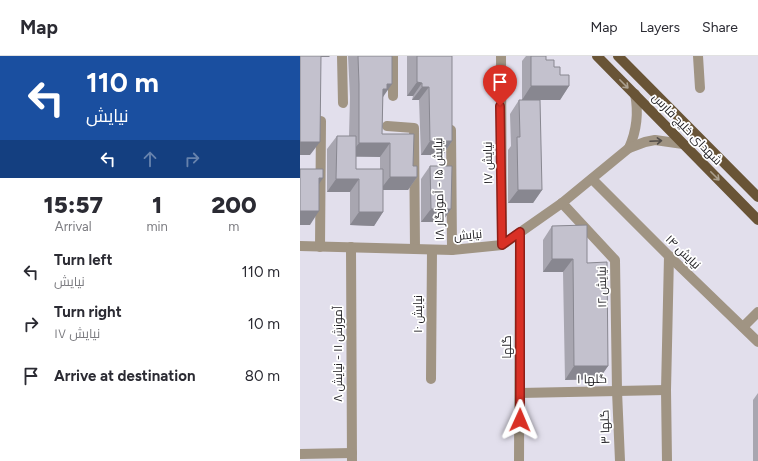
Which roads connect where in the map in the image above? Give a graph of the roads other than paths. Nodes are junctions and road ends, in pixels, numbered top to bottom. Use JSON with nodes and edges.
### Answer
{"nodes":[{"id":1,"x":342,"y":56,"type":"edge"},
{"id":2,"x":393,"y":56,"type":"edge"},
{"id":3,"x":501,"y":56,"type":"edge"},
{"id":4,"x":597,"y":56,"type":"edge"},
{"id":5,"x":618,"y":56,"type":"edge"},
{"id":6,"x":698,"y":56,"type":"edge"},
{"id":7,"x":700,"y":88,"type":"dead end"},
{"id":8,"x":635,"y":94,"type":"junction"},
{"id":9,"x":393,"y":96,"type":"edge"},
{"id":10,"x":343,"y":103,"type":"dead end"},
{"id":11,"x":451,"y":119,"type":"edge"},
{"id":12,"x":321,"y":121,"type":"edge"},
{"id":13,"x":387,"y":126,"type":"dead end"},
{"id":14,"x":683,"y":144,"type":"junction"},
{"id":15,"x":629,"y":148,"type":"junction"},
{"id":16,"x":592,"y":179,"type":"junction"},
{"id":17,"x":758,"y":197,"type":"edge"},
{"id":18,"x":562,"y":203,"type":"junction"},
{"id":19,"x":758,"y":220,"type":"edge"},
{"id":20,"x":520,"y":232,"type":"junction"},
{"id":21,"x":502,"y":245,"type":"junction"},
{"id":22,"x":300,"y":246,"type":"edge"},
{"id":23,"x":320,"y":247,"type":"junction"},
{"id":24,"x":351,"y":247,"type":"junction"},
{"id":25,"x":415,"y":249,"type":"junction"},
{"id":26,"x":432,"y":250,"type":"junction"},
{"id":27,"x":452,"y":250,"type":"junction"},
{"id":28,"x":669,"y":256,"type":"junction"},
{"id":29,"x":758,"y":312,"type":"edge"},
{"id":30,"x":743,"y":328,"type":"junction"},
{"id":31,"x":758,"y":342,"type":"edge"},
{"id":32,"x":431,"y":379,"type":"dead end"},
{"id":33,"x":666,"y":390,"type":"junction"},
{"id":34,"x":617,"y":391,"type":"junction"},
{"id":35,"x":520,"y":393,"type":"junction"},
{"id":36,"x":300,"y":454,"type":"edge"},
{"id":37,"x":352,"y":457,"type":"edge"},
{"id":38,"x":519,"y":461,"type":"edge"},
{"id":39,"x":620,"y":461,"type":"edge"},
{"id":40,"x":666,"y":461,"type":"edge"}],
"edges":[{"from":1,"to":10,"type":"street"},
{"from":2,"to":9,"type":"street"},
{"from":3,"to":21,"type":"street","name":"نیایش ۱۷"},
{"from":4,"to":8,"type":"main road","name":"شهدای خلیج فارس","one_way":true},
{"from":5,"to":17,"type":"main road","name":"شهدای خلیج فارس"},
{"from":6,"to":7,"type":"street"},
{"from":8,"to":14,"type":"main road","name":"شهدای خلیج فارس"},
{"from":8,"to":15,"type":"street"},
{"from":11,"to":27,"type":"street","name":"نیایش ۱۵ - آموزگار ۱۸"},
{"from":12,"to":23,"type":"street"},
{"from":13,"to":25,"type":"street"},
{"from":15,"to":14,"type":"street","one_way":true},
{"from":14,"to":19,"type":"main road","name":"شهدای خلیج فارس","one_way":true},
{"from":15,"to":16,"type":"street"},
{"from":16,"to":18,"type":"street"},
{"from":16,"to":28,"type":"street","name":"نیایش ۱۴"},
{"from":18,"to":20,"type":"street"},
{"from":18,"to":34,"type":"street","name":"نیایش ۱۲"},
{"from":20,"to":21,"type":"street"},
{"from":20,"to":35,"type":"street","name":"گلها"},
{"from":21,"to":27,"type":"street","name":"نیایش"},
{"from":22,"to":23,"type":"street","name":"نیایش"},
{"from":23,"to":24,"type":"street","name":"نیایش"},
{"from":24,"to":25,"type":"street","name":"نیایش"},
{"from":24,"to":37,"type":"street","name":"آموزش ۱۱ - نیایش ۸"},
{"from":25,"to":26,"type":"street","name":"نیایش"},
{"from":26,"to":27,"type":"street","name":"نیایش"},
{"from":26,"to":32,"type":"street","name":"نیایش ۱۰"},
{"from":28,"to":30,"type":"street","name":"نیایش ۱۴"},
{"from":28,"to":33,"type":"street"},
{"from":29,"to":30,"type":"street"},
{"from":30,"to":31,"type":"street","name":"نیایش ۱۴"},
{"from":33,"to":34,"type":"street","name":"گلها ۱"},
{"from":33,"to":40,"type":"street"},
{"from":34,"to":35,"type":"street","name":"گلها ۱"},
{"from":34,"to":39,"type":"street","name":"گلها ۳"},
{"from":35,"to":38,"type":"street","name":"گلها"},
{"from":36,"to":37,"type":"street"}]}
